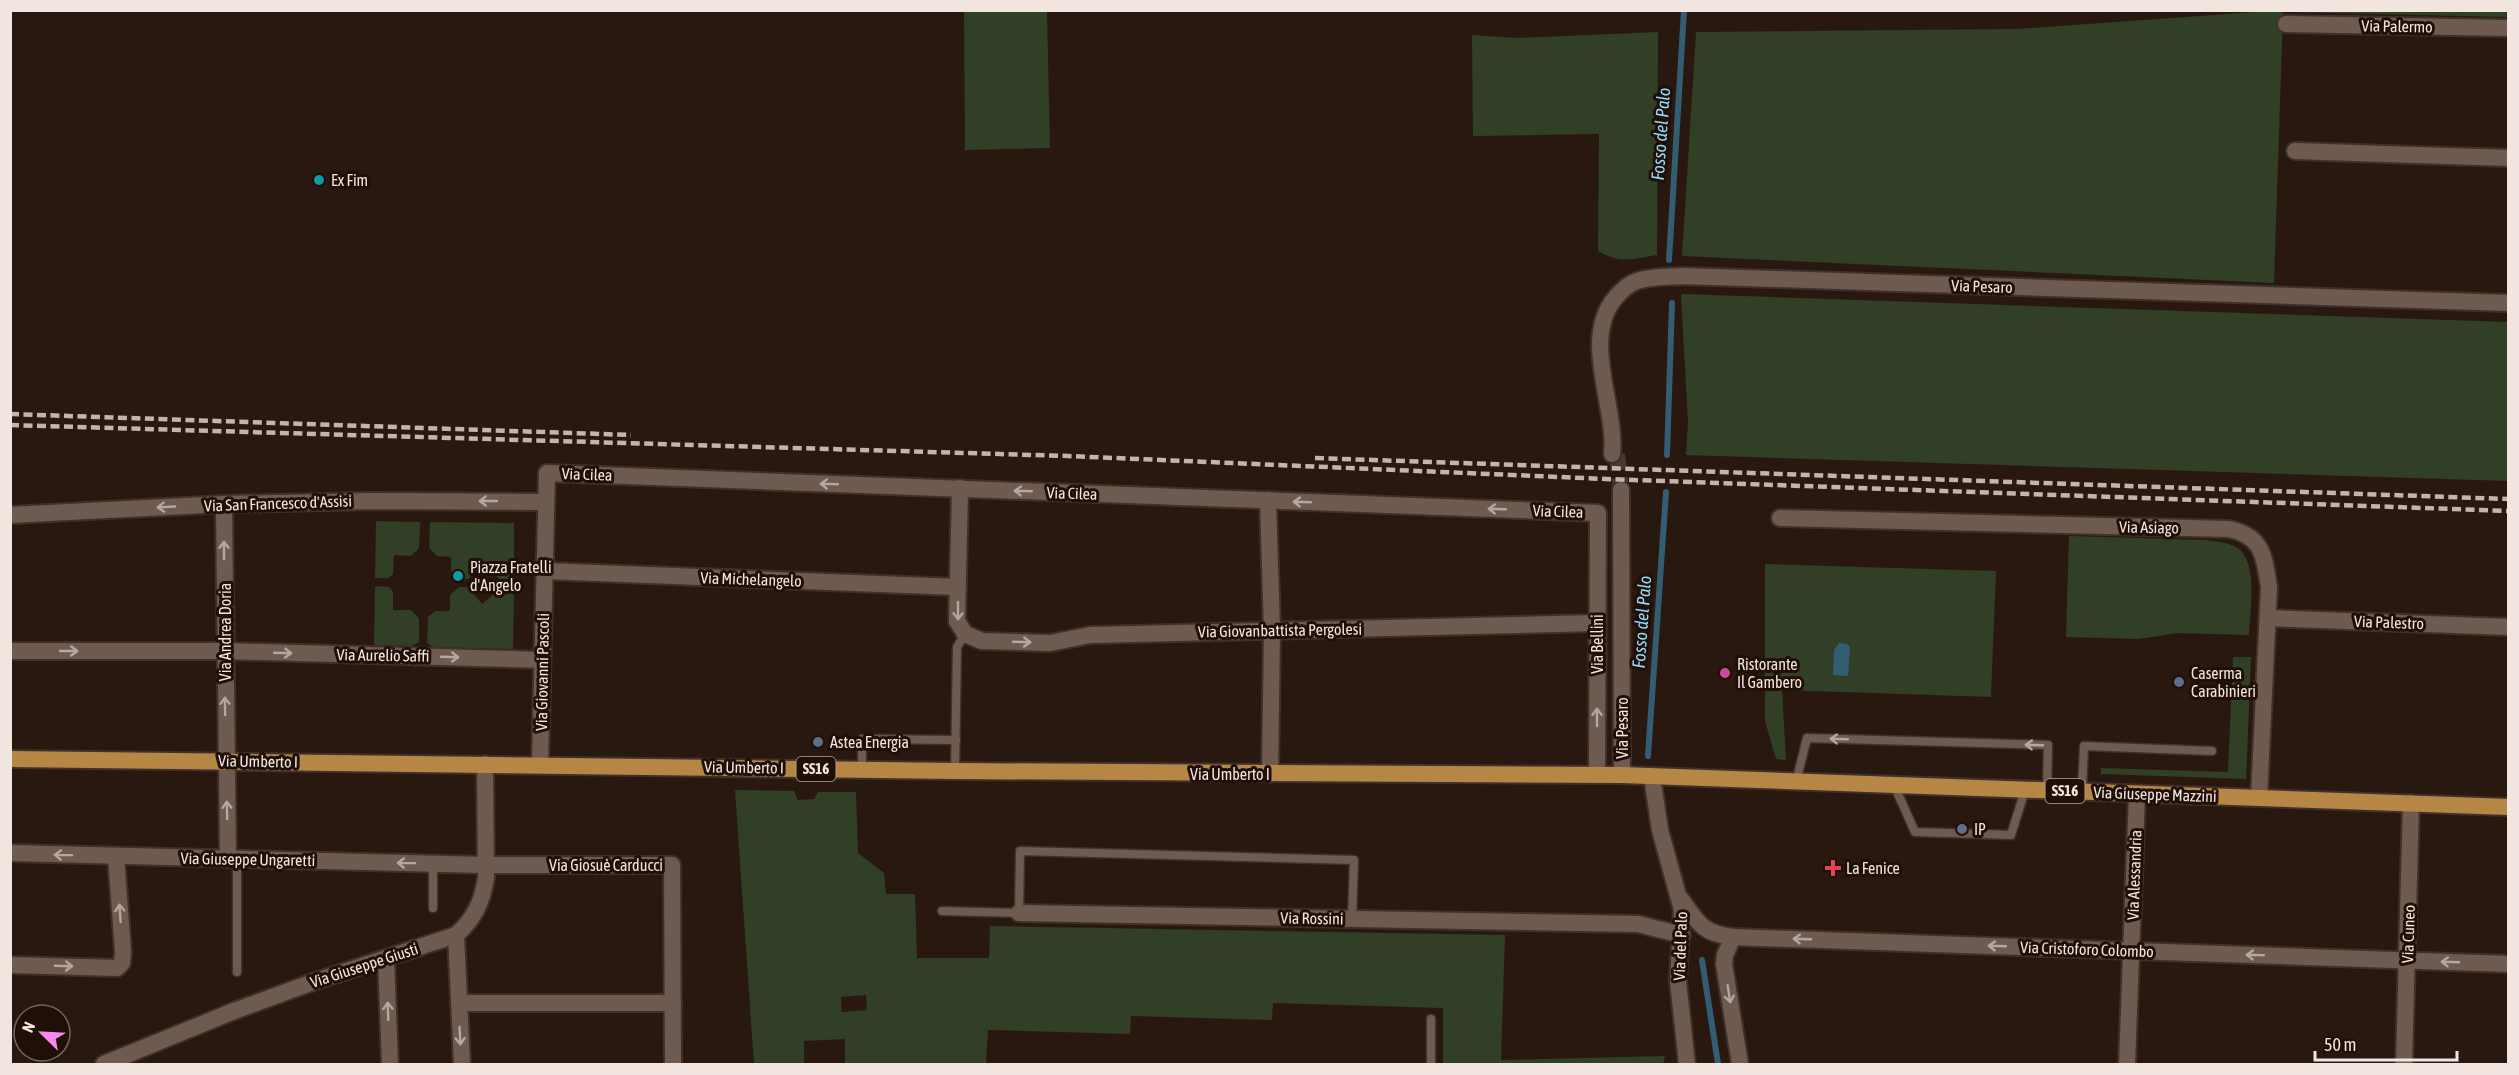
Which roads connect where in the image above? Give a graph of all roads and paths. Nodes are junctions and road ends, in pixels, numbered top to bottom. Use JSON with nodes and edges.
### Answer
{"nodes":[{"id":1,"x":2286,"y":24,"type":"dead end"},
{"id":2,"x":2508,"y":28,"type":"edge"},
{"id":3,"x":2295,"y":151,"type":"dead end"},
{"id":4,"x":2508,"y":158,"type":"edge"},
{"id":5,"x":2508,"y":303,"type":"edge"},
{"id":6,"x":1614,"y":451,"type":"tunnel mouth"},
{"id":7,"x":547,"y":473,"type":"joint"},
{"id":8,"x":960,"y":489,"type":"junction"},
{"id":9,"x":1619,"y":494,"type":"tunnel mouth"},
{"id":10,"x":1268,"y":500,"type":"junction"},
{"id":11,"x":546,"y":502,"type":"junction"},
{"id":12,"x":224,"y":504,"type":"junction"},
{"id":13,"x":1598,"y":513,"type":"joint"},
{"id":14,"x":10,"y":515,"type":"edge"},
{"id":15,"x":1780,"y":518,"type":"dead end"},
{"id":16,"x":544,"y":571,"type":"junction"},
{"id":17,"x":958,"y":587,"type":"junction"},
{"id":18,"x":2269,"y":618,"type":"junction"},
{"id":19,"x":1597,"y":623,"type":"junction"},
{"id":20,"x":2508,"y":627,"type":"edge"},
{"id":21,"x":1272,"y":631,"type":"junction"},
{"id":22,"x":965,"y":634,"type":"junction"},
{"id":23,"x":10,"y":651,"type":"edge"},
{"id":24,"x":225,"y":651,"type":"junction"},
{"id":25,"x":542,"y":660,"type":"junction"},
{"id":26,"x":956,"y":740,"type":"junction"},
{"id":27,"x":2212,"y":751,"type":"dead end"},
{"id":28,"x":10,"y":759,"type":"edge"},
{"id":29,"x":226,"y":761,"type":"junction"},
{"id":30,"x":485,"y":764,"type":"junction"},
{"id":31,"x":540,"y":764,"type":"junction"},
{"id":32,"x":862,"y":770,"type":"junction"},
{"id":33,"x":955,"y":771,"type":"junction"},
{"id":34,"x":1270,"y":774,"type":"junction"},
{"id":35,"x":1597,"y":775,"type":"junction"},
{"id":36,"x":1622,"y":776,"type":"junction"},
{"id":37,"x":1652,"y":777,"type":"junction"},
{"id":38,"x":1796,"y":782,"type":"junction"},
{"id":39,"x":1894,"y":785,"type":"junction"},
{"id":40,"x":2025,"y":790,"type":"junction"},
{"id":41,"x":2047,"y":790,"type":"junction"},
{"id":42,"x":2082,"y":792,"type":"junction"},
{"id":43,"x":2137,"y":794,"type":"junction"},
{"id":44,"x":2259,"y":798,"type":"junction"},
{"id":45,"x":2411,"y":803,"type":"junction"},
{"id":46,"x":2508,"y":807,"type":"edge"},
{"id":47,"x":10,"y":854,"type":"edge"},
{"id":48,"x":116,"y":856,"type":"junction"},
{"id":49,"x":232,"y":859,"type":"junction"},
{"id":50,"x":433,"y":864,"type":"junction"},
{"id":51,"x":486,"y":865,"type":"junction"},
{"id":52,"x":1681,"y":899,"type":"junction"},
{"id":53,"x":433,"y":908,"type":"dead end"},
{"id":54,"x":942,"y":911,"type":"dead end"},
{"id":55,"x":1019,"y":913,"type":"junction"},
{"id":56,"x":1352,"y":919,"type":"junction"},
{"id":57,"x":456,"y":935,"type":"junction"},
{"id":58,"x":1682,"y":935,"type":"junction"},
{"id":59,"x":1732,"y":937,"type":"junction"},
{"id":60,"x":2131,"y":951,"type":"junction"},
{"id":61,"x":386,"y":958,"type":"junction"},
{"id":62,"x":2407,"y":960,"type":"junction"},
{"id":63,"x":2508,"y":964,"type":"edge"},
{"id":64,"x":10,"y":965,"type":"edge"},
{"id":65,"x":237,"y":972,"type":"dead end"},
{"id":66,"x":459,"y":1003,"type":"junction"},
{"id":67,"x":673,"y":1003,"type":"junction"},
{"id":68,"x":1431,"y":1019,"type":"dead end"},
{"id":69,"x":1684,"y":1047,"type":"junction"},
{"id":70,"x":113,"y":1063,"type":"edge"},
{"id":71,"x":390,"y":1065,"type":"edge"},
{"id":72,"x":462,"y":1065,"type":"edge"},
{"id":73,"x":673,"y":1065,"type":"edge"},
{"id":74,"x":1431,"y":1065,"type":"edge"},
{"id":75,"x":1680,"y":1065,"type":"edge"},
{"id":76,"x":1687,"y":1065,"type":"edge"},
{"id":77,"x":1740,"y":1065,"type":"edge"},
{"id":78,"x":2127,"y":1065,"type":"edge"},
{"id":79,"x":2404,"y":1065,"type":"edge"}],
"edges":[{"from":1,"to":2,"type":"street","name":"Via Palermo"},
{"from":3,"to":4,"type":"street"},
{"from":5,"to":6,"type":"street","name":"Via Pesaro"},
{"from":8,"to":7,"type":"street","name":"Via Cilea","one_way":true},
{"from":7,"to":11,"type":"street","name":"Via Giovanni Pascoli"},
{"from":10,"to":8,"type":"street","name":"Via Cilea","one_way":true},
{"from":8,"to":17,"type":"street"},
{"from":9,"to":36,"type":"street","name":"Via Pesaro"},
{"from":13,"to":10,"type":"street","name":"Via Cilea","one_way":true},
{"from":10,"to":21,"type":"street"},
{"from":11,"to":12,"type":"street","name":"Via San Francesco d'Assisi","one_way":true},
{"from":11,"to":16,"type":"street","name":"Via Giovanni Pascoli"},
{"from":12,"to":14,"type":"street","name":"Via San Francesco d'Assisi","one_way":true},
{"from":24,"to":12,"type":"street","name":"Via Andrea Doria","one_way":true},
{"from":13,"to":19,"type":"street","name":"Via Bellini"},
{"from":15,"to":18,"type":"street","name":"Via Asiago"},
{"from":16,"to":17,"type":"street","name":"Via Michelangelo"},
{"from":16,"to":25,"type":"street","name":"Via Giovanni Pascoli"},
{"from":17,"to":22,"type":"street","one_way":true},
{"from":18,"to":20,"type":"street","name":"Via Palestro"},
{"from":18,"to":44,"type":"street","name":"Via Asiago"},
{"from":19,"to":21,"type":"street","name":"Via Giovanbattista Pergolesi"},
{"from":35,"to":19,"type":"street","name":"Via Bellini","one_way":true},
{"from":22,"to":21,"type":"street","name":"Via Giovanbattista Pergolesi","one_way":true},
{"from":21,"to":34,"type":"street"},
{"from":22,"to":26,"type":"lane"},
{"from":23,"to":24,"type":"street","name":"Via Aurelio Saffi","one_way":true},
{"from":24,"to":25,"type":"street","name":"Via Aurelio Saffi","one_way":true},
{"from":29,"to":24,"type":"street","name":"Via Andrea Doria","one_way":true},
{"from":25,"to":31,"type":"street","name":"Via Giovanni Pascoli"},
{"from":26,"to":32,"type":"lane"},
{"from":26,"to":33,"type":"lane"},
{"from":27,"to":42,"type":"lane"},
{"from":28,"to":29,"type":"main road","name":"Via Umberto I","number":"SS16"},
{"from":29,"to":30,"type":"main road","name":"Via Umberto I","number":"SS16"},
{"from":49,"to":29,"type":"street","name":"Via Andrea Doria","one_way":true},
{"from":30,"to":31,"type":"main road","name":"Via Umberto I","number":"SS16"},
{"from":30,"to":51,"type":"street"},
{"from":31,"to":32,"type":"main road","name":"Via Umberto I","number":"SS16"},
{"from":32,"to":33,"type":"main road","name":"Via Umberto I","number":"SS16"},
{"from":33,"to":34,"type":"main road","name":"Via Umberto I","number":"SS16"},
{"from":34,"to":35,"type":"main road","name":"Via Umberto I","number":"SS16"},
{"from":35,"to":36,"type":"main road","name":"Via Umberto I","number":"SS16"},
{"from":36,"to":37,"type":"main road","name":"Via Giuseppe Mazzini","number":"SS16"},
{"from":37,"to":38,"type":"main road","name":"Via Giuseppe Mazzini","number":"SS16"},
{"from":37,"to":52,"type":"street","name":"Via del Palo"},
{"from":38,"to":39,"type":"main road","name":"Via Giuseppe Mazzini","number":"SS16"},
{"from":41,"to":38,"type":"lane","one_way":true},
{"from":39,"to":40,"type":"main road","name":"Via Giuseppe Mazzini","number":"SS16"},
{"from":39,"to":40,"type":"lane"},
{"from":40,"to":41,"type":"main road","name":"Via Giuseppe Mazzini","number":"SS16"},
{"from":41,"to":42,"type":"main road","name":"Via Giuseppe Mazzini","number":"SS16"},
{"from":42,"to":43,"type":"main road","name":"Via Giuseppe Mazzini","number":"SS16"},
{"from":43,"to":44,"type":"main road","name":"Via Giuseppe Mazzini","number":"SS16"},
{"from":43,"to":60,"type":"street","name":"Via Alessandria"},
{"from":44,"to":45,"type":"main road","name":"Via Giuseppe Mazzini","number":"SS16"},
{"from":45,"to":46,"type":"main road","name":"Via Giuseppe Mazzini","number":"SS16"},
{"from":45,"to":62,"type":"street","name":"Via Cuneo"},
{"from":48,"to":47,"type":"street","name":"Via Giuseppe Ungaretti","one_way":true},
{"from":48,"to":49,"type":"street","name":"Via Giuseppe Ungaretti"},
{"from":64,"to":48,"type":"street","one_way":true},
{"from":50,"to":49,"type":"street","name":"Via Giuseppe Ungaretti","one_way":true},
{"from":49,"to":65,"type":"lane"},
{"from":50,"to":51,"type":"street","name":"Via Giuseppe Ungaretti"},
{"from":50,"to":53,"type":"lane"},
{"from":51,"to":57,"type":"street"},
{"from":51,"to":67,"type":"street","name":"Via Giosuè Carducci"},
{"from":52,"to":58,"type":"street","name":"Via del Palo"},
{"from":52,"to":59,"type":"street","name":"Via Cristoforo Colombo"},
{"from":54,"to":55,"type":"lane","name":"Via Rossini"},
{"from":55,"to":56,"type":"street","name":"Via Rossini"},
{"from":55,"to":56,"type":"lane"},
{"from":56,"to":58,"type":"street","name":"Via Rossini"},
{"from":57,"to":61,"type":"street","name":"Via Giuseppe Giusti"},
{"from":57,"to":66,"type":"street"},
{"from":58,"to":69,"type":"street","name":"Via del Palo"},
{"from":60,"to":59,"type":"street","name":"Via Cristoforo Colombo","one_way":true},
{"from":59,"to":77,"type":"street","one_way":true},
{"from":62,"to":60,"type":"street","name":"Via Cristoforo Colombo","one_way":true},
{"from":60,"to":78,"type":"street","name":"Via Alessandria"},
{"from":61,"to":70,"type":"street","name":"Via Giuseppe Giusti"},
{"from":71,"to":61,"type":"street","one_way":true},
{"from":63,"to":62,"type":"street","name":"Via Cristoforo Colombo","one_way":true},
{"from":62,"to":79,"type":"street","name":"Via Cuneo"},
{"from":66,"to":67,"type":"street"},
{"from":66,"to":72,"type":"street","one_way":true},
{"from":67,"to":73,"type":"street","name":"Via Giosuè Carducci"},
{"from":68,"to":74,"type":"lane"},
{"from":69,"to":75,"type":"street","name":"Via del Palo"},
{"from":69,"to":76,"type":"street","name":"Via del Palo"}]}
